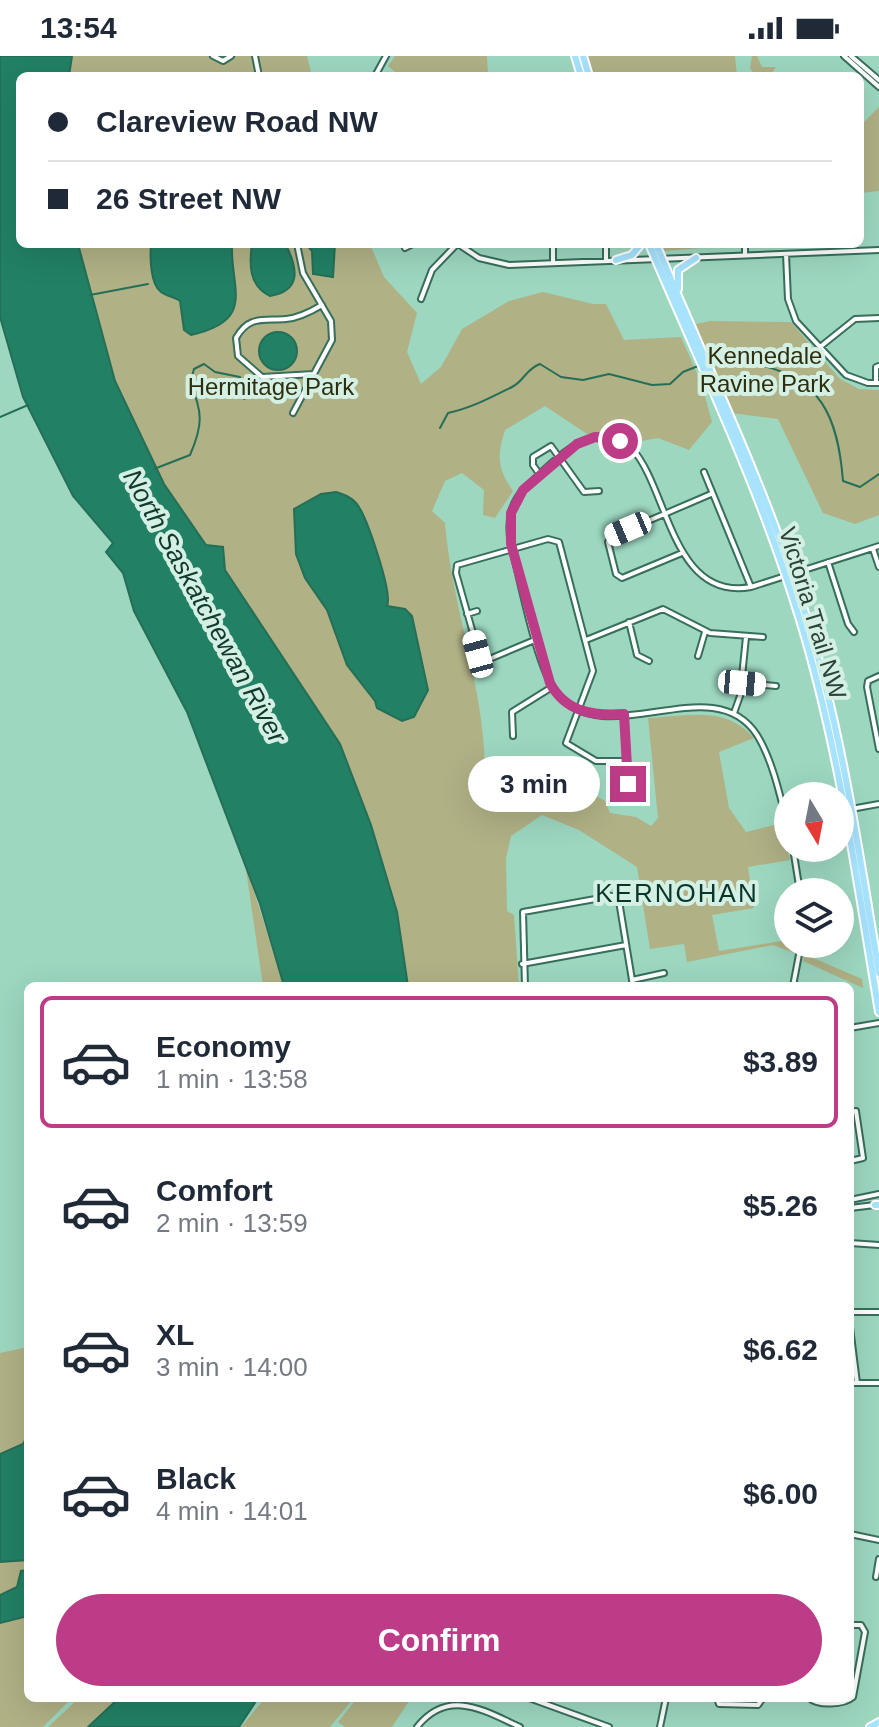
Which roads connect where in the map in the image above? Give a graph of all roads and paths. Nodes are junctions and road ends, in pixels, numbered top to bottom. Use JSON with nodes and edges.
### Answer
{"nodes":[{"id":1,"x":213,"y":56,"type":"edge"},
{"id":2,"x":231,"y":56,"type":"edge"},
{"id":3,"x":844,"y":56,"type":"edge"},
{"id":4,"x":851,"y":56,"type":"edge"},
{"id":5,"x":862,"y":72,"type":"edge"},
{"id":6,"x":864,"y":74,"type":"edge"},
{"id":7,"x":879,"y":80,"type":"edge"},
{"id":8,"x":879,"y":87,"type":"edge"},
{"id":9,"x":298,"y":248,"type":"edge"},
{"id":10,"x":453,"y":248,"type":"edge"},
{"id":11,"x":464,"y":248,"type":"edge"},
{"id":12,"x":553,"y":248,"type":"edge"},
{"id":13,"x":606,"y":248,"type":"edge"},
{"id":14,"x":638,"y":248,"type":"edge"},
{"id":15,"x":652,"y":248,"type":"edge"},
{"id":16,"x":657,"y":248,"type":"edge"},
{"id":17,"x":745,"y":248,"type":"edge"},
{"id":18,"x":879,"y":250,"type":"edge"},
{"id":19,"x":786,"y":254,"type":"junction"},
{"id":20,"x":745,"y":255,"type":"junction"},
{"id":21,"x":696,"y":258,"type":"junction"},
{"id":22,"x":659,"y":259,"type":"junction"},
{"id":23,"x":616,"y":260,"type":"junction"},
{"id":24,"x":606,"y":261,"type":"junction"},
{"id":25,"x":553,"y":263,"type":"junction"},
{"id":26,"x":421,"y":299,"type":"dead end"},
{"id":27,"x":682,"y":304,"type":"junction"},
{"id":28,"x":322,"y":305,"type":"junction"},
{"id":29,"x":879,"y":318,"type":"edge"},
{"id":30,"x":696,"y":347,"type":"junction"},
{"id":31,"x":820,"y":347,"type":"junction"},
{"id":32,"x":879,"y":366,"type":"edge"},
{"id":33,"x":314,"y":374,"type":"junction"},
{"id":34,"x":877,"y":382,"type":"edge"},
{"id":35,"x":293,"y":413,"type":"dead end"},
{"id":36,"x":561,"y":457,"type":"junction"},
{"id":37,"x":704,"y":472,"type":"dead end"},
{"id":38,"x":540,"y":475,"type":"junction"},
{"id":39,"x":599,"y":491,"type":"dead end"},
{"id":40,"x":711,"y":494,"type":"junction"},
{"id":41,"x":665,"y":513,"type":"junction"},
{"id":42,"x":876,"y":547,"type":"edge"},
{"id":43,"x":512,"y":549,"type":"junction"},
{"id":44,"x":682,"y":553,"type":"junction"},
{"id":45,"x":828,"y":562,"type":"junction"},
{"id":46,"x":879,"y":567,"type":"edge"},
{"id":47,"x":789,"y":574,"type":"junction"},
{"id":48,"x":751,"y":587,"type":"junction"},
{"id":49,"x":477,"y":611,"type":"dead end"},
{"id":50,"x":467,"y":614,"type":"junction"},
{"id":51,"x":629,"y":622,"type":"junction"},
{"id":52,"x":705,"y":632,"type":"junction"},
{"id":53,"x":854,"y":632,"type":"dead end"},
{"id":54,"x":746,"y":637,"type":"junction"},
{"id":55,"x":763,"y":637,"type":"dead end"},
{"id":56,"x":537,"y":639,"type":"junction"},
{"id":57,"x":586,"y":640,"type":"junction"},
{"id":58,"x":698,"y":656,"type":"dead end"},
{"id":59,"x":649,"y":661,"type":"dead end"},
{"id":60,"x":879,"y":676,"type":"edge"},
{"id":61,"x":742,"y":683,"type":"junction"},
{"id":62,"x":776,"y":686,"type":"dead end"},
{"id":63,"x":552,"y":687,"type":"junction"},
{"id":64,"x":578,"y":710,"type":"junction"},
{"id":65,"x":624,"y":714,"type":"junction"},
{"id":66,"x":734,"y":714,"type":"junction"},
{"id":67,"x":513,"y":736,"type":"dead end"},
{"id":68,"x":879,"y":749,"type":"edge"},
{"id":69,"x":627,"y":761,"type":"junction"},
{"id":70,"x":774,"y":782,"type":"edge"},
{"id":71,"x":839,"y":782,"type":"edge"},
{"id":72,"x":628,"y":784,"type":"dead end"},
{"id":73,"x":879,"y":804,"type":"edge"},
{"id":74,"x":854,"y":808,"type":"edge"},
{"id":75,"x":854,"y":854,"type":"edge"},
{"id":76,"x":626,"y":945,"type":"junction"},
{"id":77,"x":874,"y":951,"type":"edge"},
{"id":78,"x":798,"y":958,"type":"edge"},
{"id":79,"x":522,"y":964,"type":"junction"},
{"id":80,"x":664,"y":973,"type":"dead end"},
{"id":81,"x":879,"y":973,"type":"edge"},
{"id":82,"x":524,"y":982,"type":"edge"},
{"id":83,"x":633,"y":982,"type":"edge"},
{"id":84,"x":636,"y":982,"type":"edge"},
{"id":85,"x":794,"y":982,"type":"edge"},
{"id":86,"x":879,"y":1012,"type":"edge"},
{"id":87,"x":879,"y":1023,"type":"edge"},
{"id":88,"x":854,"y":1027,"type":"edge"},
{"id":89,"x":854,"y":1116,"type":"edge"},
{"id":90,"x":854,"y":1160,"type":"edge"},
{"id":91,"x":879,"y":1194,"type":"edge"},
{"id":92,"x":854,"y":1199,"type":"edge"},
{"id":93,"x":878,"y":1205,"type":"edge"},
{"id":94,"x":854,"y":1208,"type":"edge"},
{"id":95,"x":854,"y":1243,"type":"edge"},
{"id":96,"x":878,"y":1244,"type":"edge"},
{"id":97,"x":854,"y":1312,"type":"edge"},
{"id":98,"x":879,"y":1312,"type":"edge"},
{"id":99,"x":854,"y":1359,"type":"edge"},
{"id":100,"x":857,"y":1383,"type":"joint"},
{"id":101,"x":879,"y":1383,"type":"edge"},
{"id":102,"x":854,"y":1535,"type":"edge"},
{"id":103,"x":879,"y":1540,"type":"edge"},
{"id":104,"x":879,"y":1559,"type":"edge"},
{"id":105,"x":876,"y":1577,"type":"dead end"},
{"id":106,"x":854,"y":1626,"type":"edge"},
{"id":107,"x":854,"y":1688,"type":"edge"},
{"id":108,"x":540,"y":1702,"type":"edge"},
{"id":109,"x":665,"y":1702,"type":"edge"},
{"id":110,"x":879,"y":1722,"type":"edge"},
{"id":111,"x":417,"y":1727,"type":"edge"},
{"id":112,"x":519,"y":1727,"type":"edge"},
{"id":113,"x":609,"y":1727,"type":"edge"},
{"id":114,"x":660,"y":1727,"type":"edge"},
{"id":115,"x":870,"y":1727,"type":"edge"}],
"edges":[{"from":1,"to":2,"type":"street"},
{"from":3,"to":5,"type":"street"},
{"from":4,"to":7,"type":"street"},
{"from":6,"to":8,"type":"street"},
{"from":9,"to":28,"type":"street"},
{"from":10,"to":26,"type":"street"},
{"from":11,"to":25,"type":"street"},
{"from":12,"to":25,"type":"street"},
{"from":13,"to":24,"type":"street"},
{"from":14,"to":23,"type":"main road"},
{"from":15,"to":22,"type":"main road","name":"Victoria Trail NW"},
{"from":16,"to":22,"type":"main road","name":"Victoria Trail NW"},
{"from":17,"to":20,"type":"street"},
{"from":18,"to":19,"type":"street"},
{"from":19,"to":20,"type":"street"},
{"from":19,"to":31,"type":"street"},
{"from":20,"to":21,"type":"street"},
{"from":21,"to":22,"type":"street"},
{"from":21,"to":27,"type":"main road"},
{"from":22,"to":23,"type":"street"},
{"from":22,"to":27,"type":"main road","name":"Victoria Trail NW"},
{"from":22,"to":30,"type":"main road","name":"Victoria Trail NW"},
{"from":23,"to":24,"type":"street"},
{"from":24,"to":25,"type":"street"},
{"from":27,"to":30,"type":"main road","name":"Victoria Trail NW"},
{"from":28,"to":33,"type":"street"},
{"from":28,"to":33,"type":"street"},
{"from":29,"to":31,"type":"street"},
{"from":30,"to":47,"type":"main road","name":"Victoria Trail NW"},
{"from":31,"to":34,"type":"street"},
{"from":32,"to":34,"type":"street"},
{"from":33,"to":35,"type":"street"},
{"from":36,"to":38,"type":"street"},
{"from":36,"to":38,"type":"street"},
{"from":36,"to":39,"type":"street"},
{"from":36,"to":41,"type":"street"},
{"from":37,"to":40,"type":"street"},
{"from":38,"to":43,"type":"street"},
{"from":40,"to":41,"type":"street"},
{"from":40,"to":48,"type":"street"},
{"from":41,"to":44,"type":"street"},
{"from":41,"to":44,"type":"street"},
{"from":42,"to":45,"type":"street"},
{"from":42,"to":46,"type":"street"},
{"from":43,"to":50,"type":"street"},
{"from":43,"to":56,"type":"street"},
{"from":43,"to":57,"type":"street"},
{"from":44,"to":48,"type":"street"},
{"from":45,"to":47,"type":"street"},
{"from":45,"to":53,"type":"street"},
{"from":47,"to":48,"type":"street"},
{"from":47,"to":71,"type":"main road","name":"Victoria Trail NW"},
{"from":49,"to":50,"type":"street"},
{"from":50,"to":56,"type":"street"},
{"from":51,"to":52,"type":"street"},
{"from":51,"to":57,"type":"street"},
{"from":51,"to":59,"type":"street"},
{"from":52,"to":54,"type":"street"},
{"from":52,"to":58,"type":"street"},
{"from":54,"to":55,"type":"street"},
{"from":54,"to":61,"type":"street"},
{"from":56,"to":63,"type":"street"},
{"from":57,"to":64,"type":"street"},
{"from":60,"to":68,"type":"street"},
{"from":61,"to":62,"type":"street"},
{"from":61,"to":66,"type":"street"},
{"from":63,"to":64,"type":"street"},
{"from":63,"to":67,"type":"street"},
{"from":64,"to":65,"type":"street"},
{"from":64,"to":69,"type":"street"},
{"from":65,"to":66,"type":"street"},
{"from":65,"to":69,"type":"street"},
{"from":66,"to":70,"type":"street"},
{"from":69,"to":72,"type":"street"},
{"from":73,"to":74,"type":"street"},
{"from":75,"to":77,"type":"main road","name":"Victoria Trail NW"},
{"from":76,"to":79,"type":"street"},
{"from":76,"to":79,"type":"street"},
{"from":76,"to":83,"type":"street"},
{"from":77,"to":81,"type":"main road","name":"Victoria Trail NW"},
{"from":77,"to":86,"type":"main road","name":"Victoria Trail NW"},
{"from":78,"to":85,"type":"street"},
{"from":79,"to":82,"type":"street"},
{"from":80,"to":84,"type":"street"},
{"from":87,"to":88,"type":"street"},
{"from":89,"to":90,"type":"street"},
{"from":91,"to":92,"type":"street"},
{"from":93,"to":94,"type":"street"},
{"from":95,"to":96,"type":"street"},
{"from":97,"to":98,"type":"street"},
{"from":99,"to":100,"type":"street"},
{"from":100,"to":101,"type":"street"},
{"from":102,"to":103,"type":"street"},
{"from":104,"to":105,"type":"street"},
{"from":106,"to":107,"type":"street"},
{"from":108,"to":113,"type":"street"},
{"from":109,"to":114,"type":"street"},
{"from":110,"to":115,"type":"main road"},
{"from":111,"to":112,"type":"street"}]}
